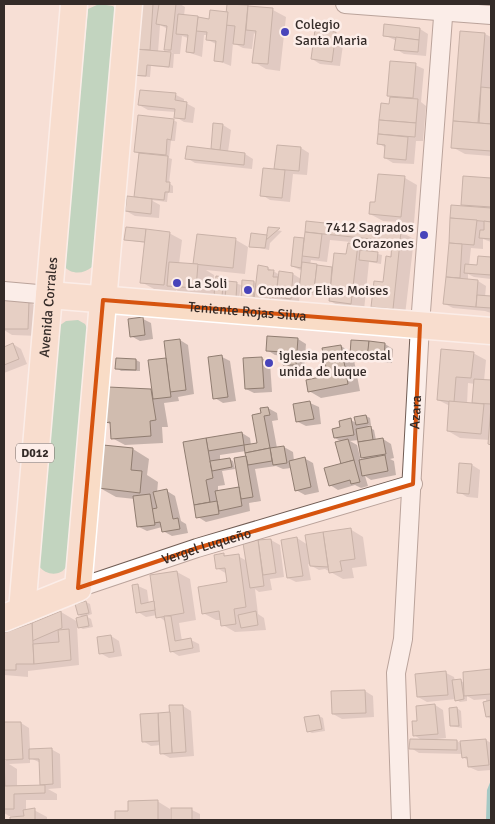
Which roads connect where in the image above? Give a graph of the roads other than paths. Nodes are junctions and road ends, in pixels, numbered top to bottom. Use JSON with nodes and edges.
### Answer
{"nodes":[{"id":1,"x":74,"y":4,"type":"edge"},
{"id":2,"x":129,"y":4,"type":"edge"},
{"id":3,"x":345,"y":4,"type":"edge"},
{"id":4,"x":444,"y":8,"type":"edge"},
{"id":5,"x":491,"y":15,"type":"edge"},
{"id":6,"x":4,"y":291,"type":"edge"},
{"id":7,"x":49,"y":295,"type":"junction"},
{"id":8,"x":103,"y":300,"type":"junction"},
{"id":9,"x":420,"y":325,"type":"junction"},
{"id":10,"x":491,"y":331,"type":"edge"},
{"id":11,"x":413,"y":484,"type":"junction"},
{"id":12,"x":78,"y":588,"type":"junction"},
{"id":13,"x":13,"y":614,"type":"edge"},
{"id":14,"x":401,"y":820,"type":"edge"}],
"edges":[{"from":1,"to":7,"type":"main road","name":"Avenida Corrales","number":"D012"},
{"from":2,"to":8,"type":"main road"},
{"from":3,"to":4,"type":"street"},
{"from":4,"to":5,"type":"street"},
{"from":4,"to":9,"type":"street","name":"Azara"},
{"from":6,"to":7,"type":"street","name":"Teniente Rojas Silva"},
{"from":7,"to":8,"type":"main road","name":"Teniente Rojas Silva"},
{"from":7,"to":13,"type":"main road","name":"Avenida Corrales","number":"D012"},
{"from":8,"to":9,"type":"main road","name":"Teniente Rojas Silva"},
{"from":8,"to":12,"type":"main road"},
{"from":9,"to":10,"type":"main road","name":"Teniente Rojas Silva"},
{"from":9,"to":11,"type":"street","name":"Azara"},
{"from":11,"to":12,"type":"street","name":"Vergel Luqueño"},
{"from":11,"to":14,"type":"street","name":"Azara"},
{"from":12,"to":13,"type":"main road","name":"Vergel Luqueño","number":"D012"}]}
